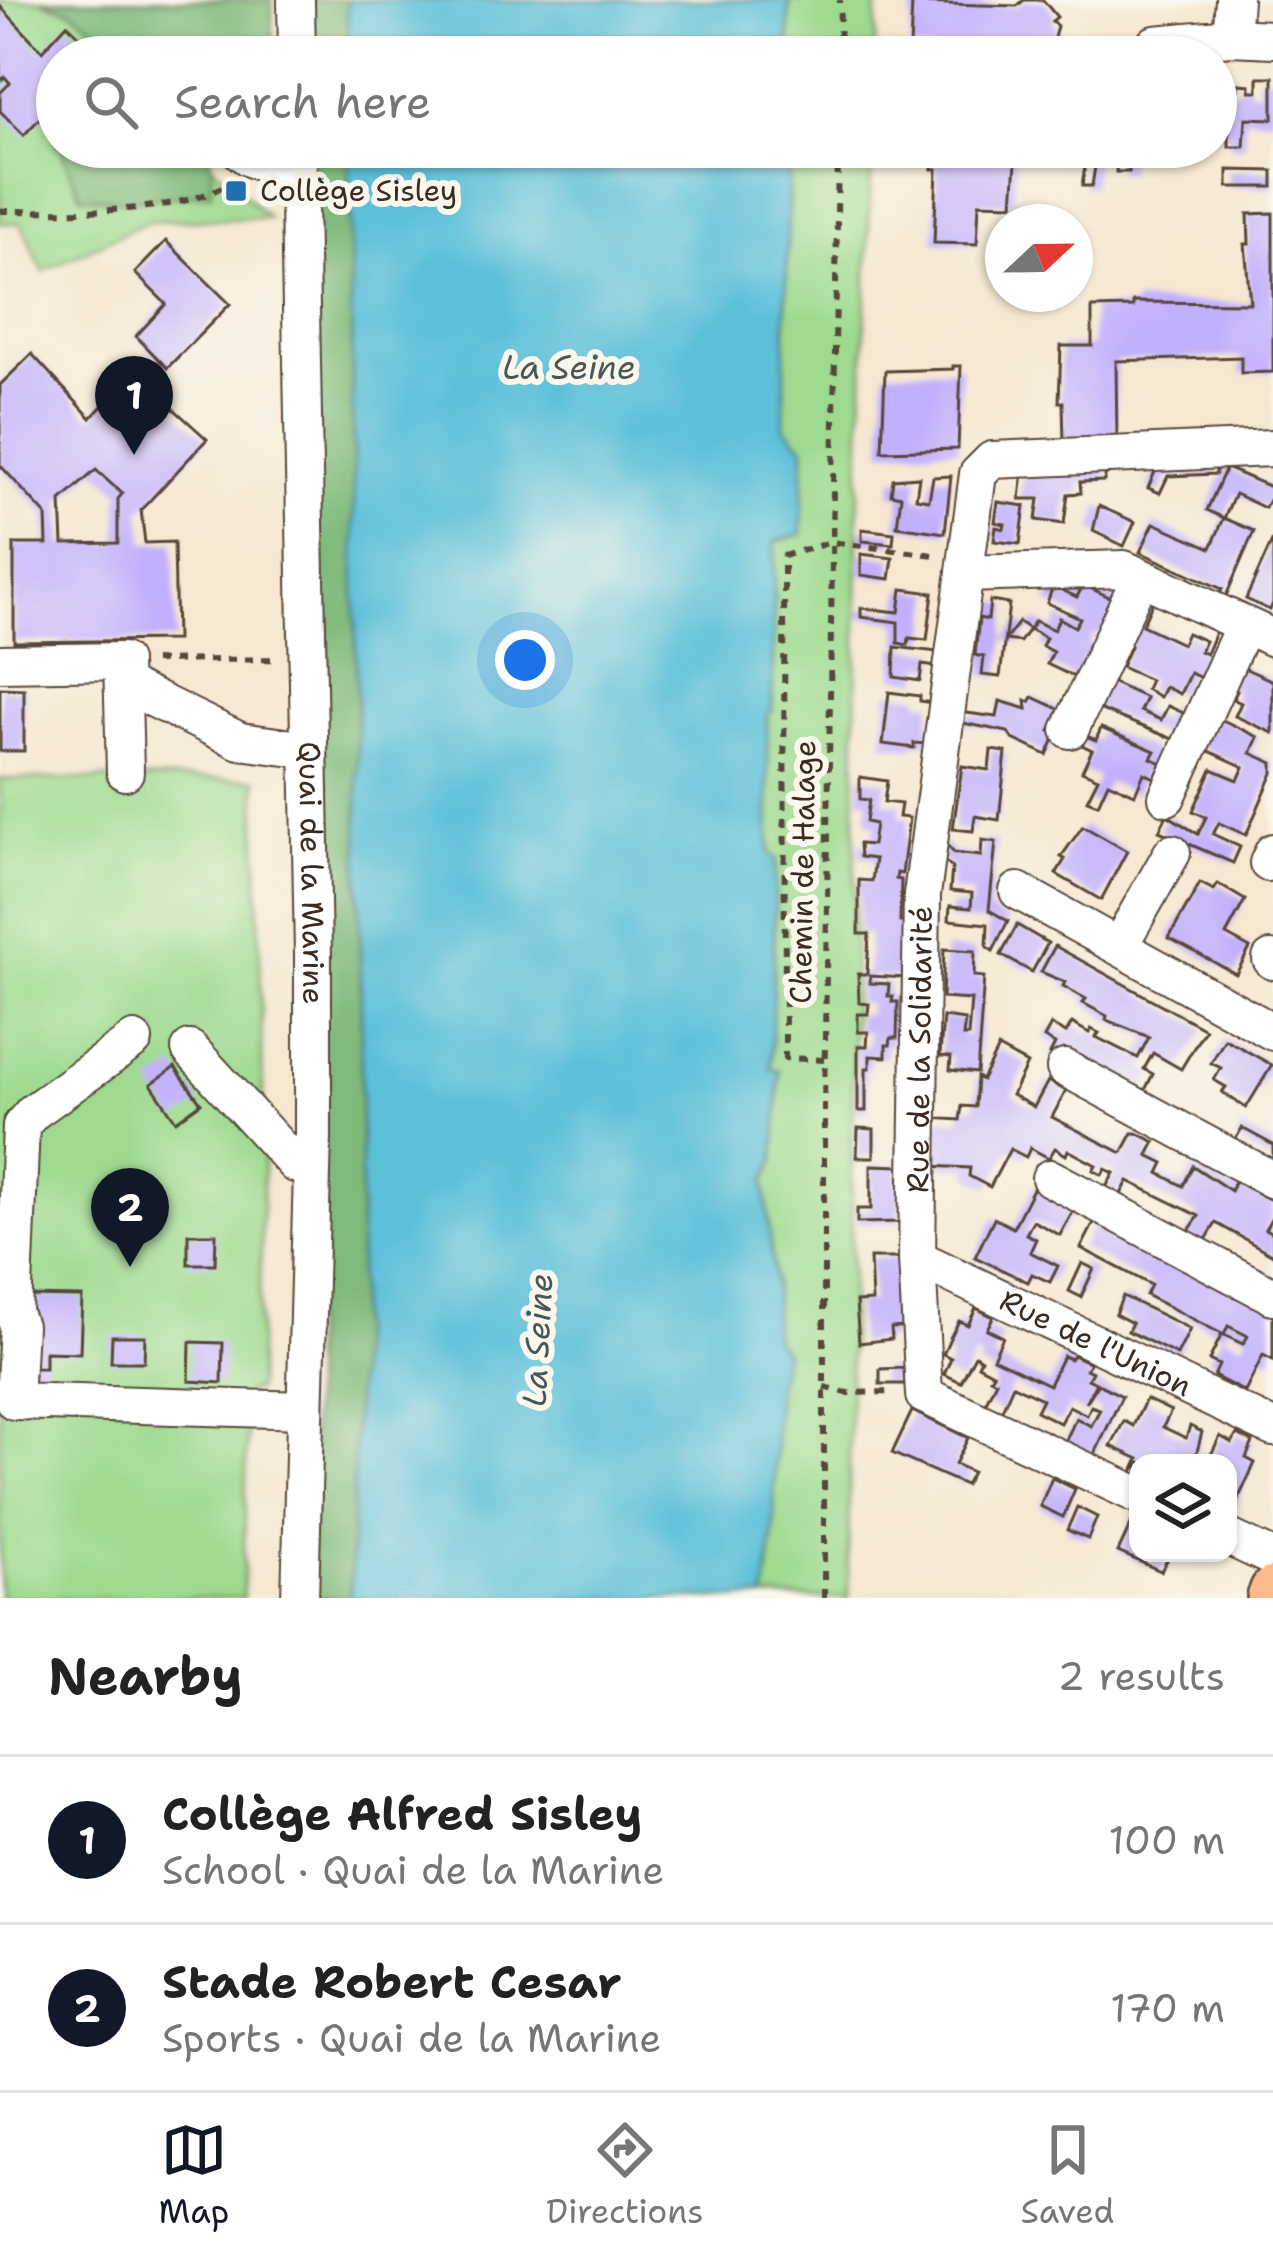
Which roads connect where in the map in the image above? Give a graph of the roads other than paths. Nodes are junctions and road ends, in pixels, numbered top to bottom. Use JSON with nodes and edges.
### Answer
{"nodes":[{"id":1,"x":296,"y":0,"type":"edge"},
{"id":2,"x":1234,"y":0,"type":"edge"},
{"id":3,"x":297,"y":36,"type":"edge"},
{"id":4,"x":1231,"y":36,"type":"edge"},
{"id":5,"x":1237,"y":37,"type":"edge"},
{"id":6,"x":1273,"y":39,"type":"edge"},
{"id":7,"x":298,"y":168,"type":"edge"},
{"id":8,"x":1273,"y":448,"type":"edge"},
{"id":9,"x":966,"y":567,"type":"junction"},
{"id":10,"x":1140,"y":577,"type":"junction"},
{"id":11,"x":1258,"y":632,"type":"edge"},
{"id":12,"x":0,"y":663,"type":"edge"},
{"id":13,"x":137,"y":672,"type":"junction"},
{"id":14,"x":1070,"y":730,"type":"dead end"},
{"id":15,"x":309,"y":750,"type":"junction"},
{"id":16,"x":124,"y":772,"type":"dead end"},
{"id":17,"x":1167,"y":797,"type":"dead end"},
{"id":18,"x":1172,"y":854,"type":"dead end"},
{"id":19,"x":1018,"y":891,"type":"dead end"},
{"id":20,"x":1119,"y":946,"type":"junction"},
{"id":21,"x":1273,"y":1032,"type":"edge"},
{"id":22,"x":134,"y":1040,"type":"dead end"},
{"id":23,"x":190,"y":1049,"type":"dead end"},
{"id":24,"x":1065,"y":1068,"type":"dead end"},
{"id":25,"x":311,"y":1170,"type":"junction"},
{"id":26,"x":1050,"y":1178,"type":"dead end"},
{"id":27,"x":1273,"y":1180,"type":"edge"},
{"id":28,"x":917,"y":1258,"type":"junction"},
{"id":29,"x":1273,"y":1296,"type":"edge"},
{"id":30,"x":304,"y":1410,"type":"junction"},
{"id":31,"x":1273,"y":1428,"type":"edge"},
{"id":32,"x":1129,"y":1491,"type":"edge"},
{"id":33,"x":1237,"y":1541,"type":"edge"},
{"id":34,"x":1273,"y":1558,"type":"edge"},
{"id":35,"x":300,"y":1598,"type":"edge"}],
"edges":[{"from":1,"to":3,"type":"street"},
{"from":2,"to":4,"type":"street"},
{"from":5,"to":6,"type":"street"},
{"from":7,"to":15,"type":"street","name":"Quai de la Marine"},
{"from":8,"to":9,"type":"street","name":"Rue de la Solidarité"},
{"from":9,"to":10,"type":"street"},
{"from":9,"to":28,"type":"street","name":"Rue de la Solidarité"},
{"from":10,"to":11,"type":"street"},
{"from":10,"to":14,"type":"street"},
{"from":11,"to":17,"type":"street"},
{"from":12,"to":13,"type":"street"},
{"from":13,"to":15,"type":"street"},
{"from":13,"to":16,"type":"street"},
{"from":15,"to":25,"type":"street","name":"Quai de la Marine"},
{"from":18,"to":20,"type":"street"},
{"from":19,"to":20,"type":"street"},
{"from":20,"to":21,"type":"street"},
{"from":22,"to":30,"type":"street"},
{"from":23,"to":25,"type":"street"},
{"from":24,"to":27,"type":"street"},
{"from":25,"to":30,"type":"street","name":"Quai de la Marine"},
{"from":26,"to":29,"type":"street"},
{"from":28,"to":31,"type":"street","name":"Rue de l'Union"},
{"from":28,"to":32,"type":"street","name":"Rue de la Solidarité"},
{"from":30,"to":35,"type":"street","name":"Quai de la Marine"},
{"from":33,"to":34,"type":"street"}]}
